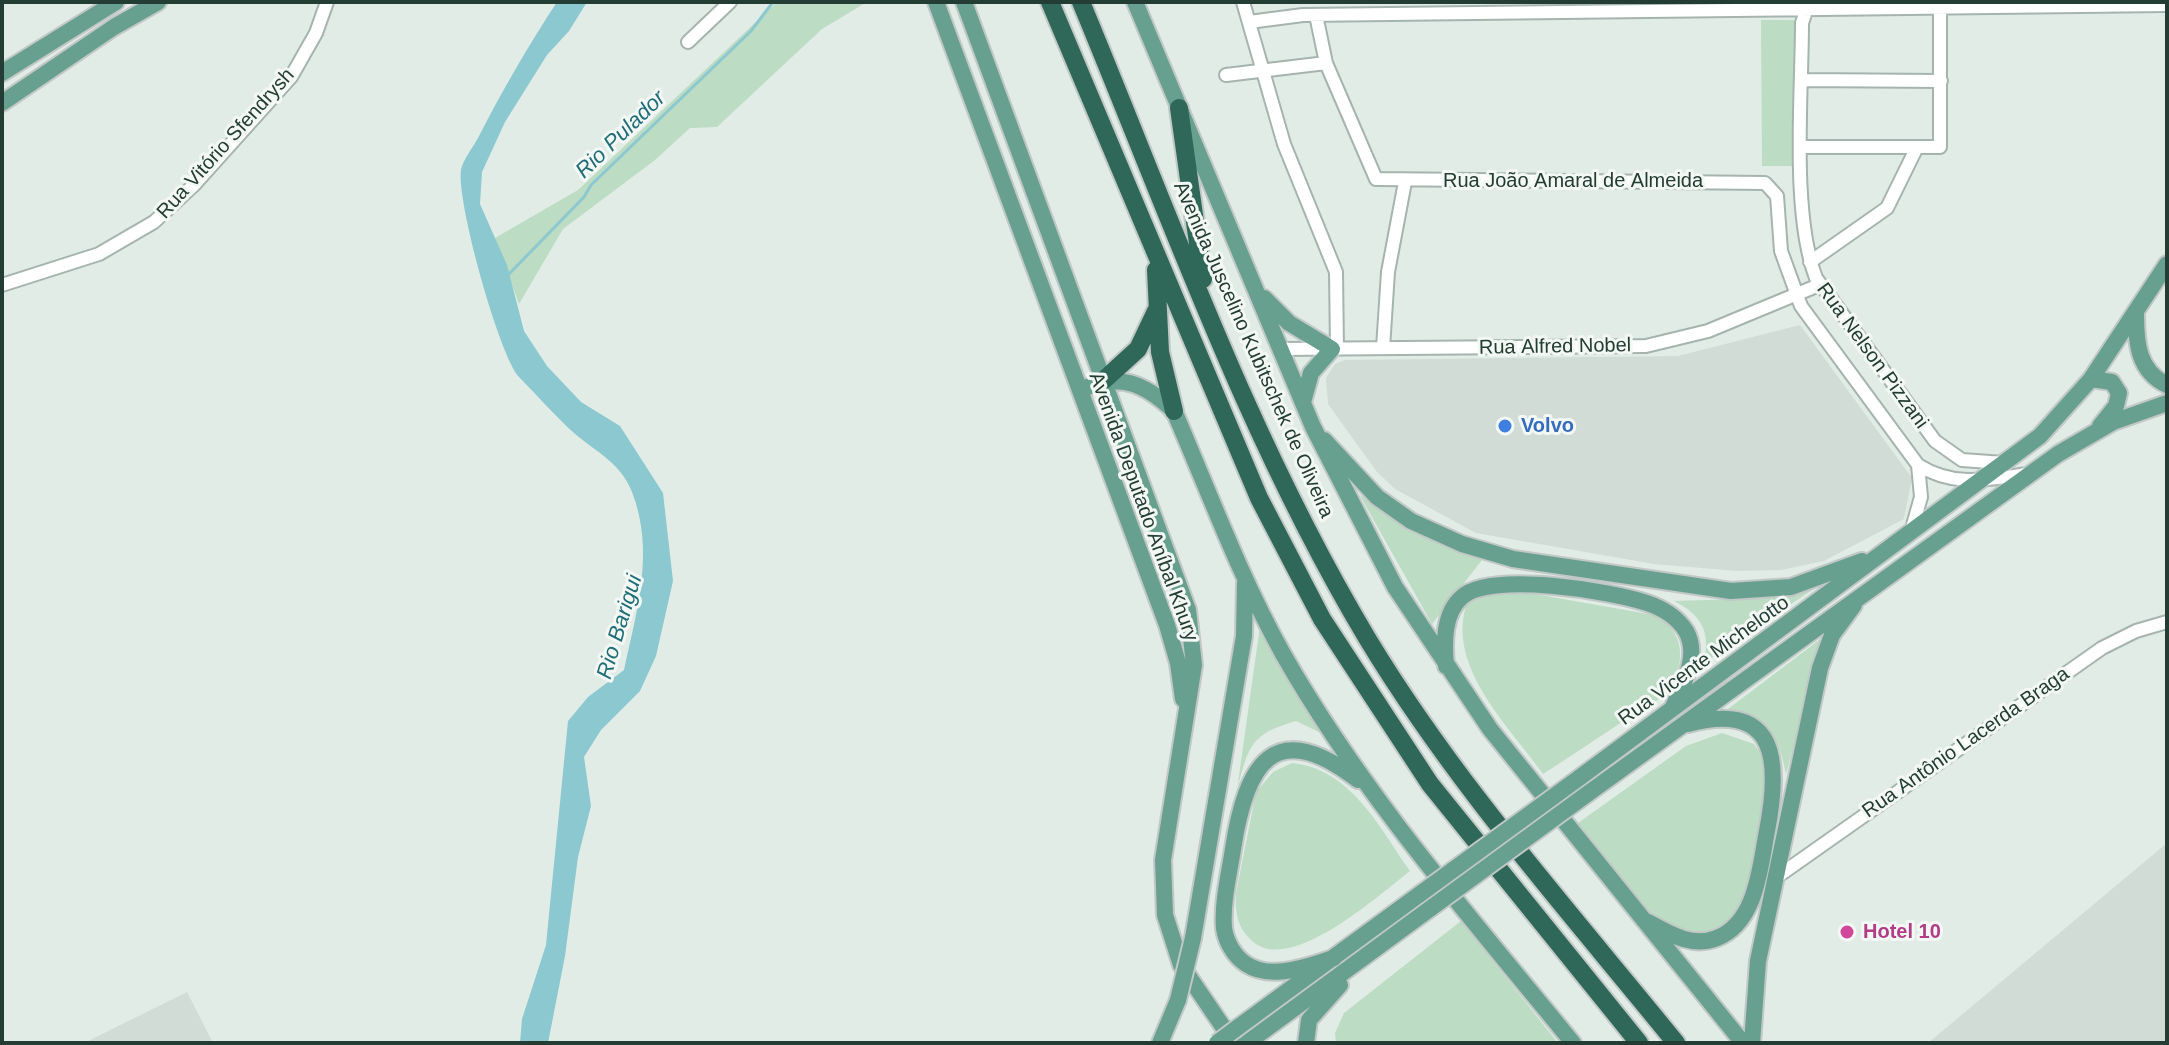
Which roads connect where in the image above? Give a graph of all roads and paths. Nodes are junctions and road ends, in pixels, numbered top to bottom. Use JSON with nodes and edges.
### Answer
{"nodes":[{"id":1,"x":116,"y":2,"type":"edge"},
{"id":2,"x":158,"y":2,"type":"edge"},
{"id":3,"x":327,"y":2,"type":"edge"},
{"id":4,"x":730,"y":2,"type":"edge"},
{"id":5,"x":936,"y":2,"type":"edge"},
{"id":6,"x":964,"y":2,"type":"edge"},
{"id":7,"x":1050,"y":2,"type":"edge"},
{"id":8,"x":1081,"y":2,"type":"edge"},
{"id":9,"x":1243,"y":2,"type":"edge"},
{"id":10,"x":1137,"y":3,"type":"edge"},
{"id":11,"x":2006,"y":4,"type":"edge"},
{"id":12,"x":2079,"y":4,"type":"edge"},
{"id":13,"x":1808,"y":5,"type":"edge"},
{"id":14,"x":1877,"y":5,"type":"edge"},
{"id":15,"x":1940,"y":5,"type":"edge"},
{"id":16,"x":2167,"y":5,"type":"edge"},
{"id":17,"x":1666,"y":7,"type":"edge"},
{"id":18,"x":1734,"y":7,"type":"edge"},
{"id":19,"x":1316,"y":15,"type":"junction"},
{"id":20,"x":1249,"y":22,"type":"junction"},
{"id":21,"x":688,"y":42,"type":"dead end"},
{"id":22,"x":1326,"y":63,"type":"junction"},
{"id":23,"x":1262,"y":71,"type":"junction"},
{"id":24,"x":2,"y":73,"type":"edge"},
{"id":25,"x":1226,"y":75,"type":"dead end"},
{"id":26,"x":1802,"y":80,"type":"junction"},
{"id":27,"x":1941,"y":81,"type":"junction"},
{"id":28,"x":2,"y":103,"type":"edge"},
{"id":29,"x":1179,"y":108,"type":"junction"},
{"id":30,"x":1802,"y":147,"type":"junction"},
{"id":31,"x":1917,"y":147,"type":"junction"},
{"id":32,"x":1405,"y":182,"type":"junction"},
{"id":33,"x":1770,"y":185,"type":"joint"},
{"id":34,"x":1152,"y":243,"type":"junction"},
{"id":35,"x":1810,"y":262,"type":"junction"},
{"id":36,"x":2167,"y":264,"type":"edge"},
{"id":37,"x":2,"y":285,"type":"edge"},
{"id":38,"x":1819,"y":285,"type":"junction"},
{"id":39,"x":1254,"y":286,"type":"junction"},
{"id":40,"x":1158,"y":288,"type":"junction"},
{"id":41,"x":1795,"y":296,"type":"junction"},
{"id":42,"x":1207,"y":305,"type":"junction"},
{"id":43,"x":2136,"y":313,"type":"junction"},
{"id":44,"x":1383,"y":348,"type":"junction"},
{"id":45,"x":1280,"y":349,"type":"junction"},
{"id":46,"x":1334,"y":349,"type":"junction"},
{"id":47,"x":2091,"y":379,"type":"junction"},
{"id":48,"x":1104,"y":380,"type":"junction"},
{"id":49,"x":2167,"y":385,"type":"edge"},
{"id":50,"x":1080,"y":390,"type":"junction"},
{"id":51,"x":2167,"y":403,"type":"edge"},
{"id":52,"x":1303,"y":404,"type":"junction"},
{"id":53,"x":1174,"y":411,"type":"junction"},
{"id":54,"x":1313,"y":427,"type":"junction"},
{"id":55,"x":2096,"y":431,"type":"junction"},
{"id":56,"x":2006,"y":463,"type":"junction"},
{"id":57,"x":1918,"y":465,"type":"junction"},
{"id":58,"x":2028,"y":474,"type":"junction"},
{"id":59,"x":1983,"y":480,"type":"junction"},
{"id":60,"x":1910,"y":535,"type":"junction"},
{"id":61,"x":1893,"y":548,"type":"junction"},
{"id":62,"x":1245,"y":573,"type":"junction"},
{"id":63,"x":1864,"y":590,"type":"junction"},
{"id":64,"x":2167,"y":622,"type":"edge"},
{"id":65,"x":1446,"y":668,"type":"junction"},
{"id":66,"x":1671,"y":710,"type":"junction"},
{"id":67,"x":1185,"y":721,"type":"junction"},
{"id":68,"x":1679,"y":726,"type":"junction"},
{"id":69,"x":1373,"y":792,"type":"junction"},
{"id":70,"x":1774,"y":879,"type":"junction"},
{"id":71,"x":1639,"y":917,"type":"junction"},
{"id":72,"x":1376,"y":948,"type":"junction"},
{"id":73,"x":1334,"y":958,"type":"junction"},
{"id":74,"x":1242,"y":1039,"type":"edge"},
{"id":75,"x":1160,"y":1043,"type":"edge"},
{"id":76,"x":1217,"y":1043,"type":"edge"},
{"id":77,"x":1306,"y":1043,"type":"edge"},
{"id":78,"x":1573,"y":1043,"type":"edge"},
{"id":79,"x":1639,"y":1043,"type":"edge"},
{"id":80,"x":1676,"y":1043,"type":"edge"},
{"id":81,"x":1743,"y":1043,"type":"edge"},
{"id":82,"x":1752,"y":1043,"type":"edge"}],
"edges":[{"from":1,"to":24,"type":"main road"},
{"from":2,"to":28,"type":"main road"},
{"from":3,"to":37,"type":"street","name":"Rua Vitório Sfendrysh"},
{"from":4,"to":21,"type":"street"},
{"from":5,"to":50,"type":"main road","name":"Avenida Deputado Aníbal Khury"},
{"from":6,"to":48,"type":"main road","name":"Avenida Deputado Aníbal Khury"},
{"from":7,"to":34,"type":"highway"},
{"from":8,"to":42,"type":"highway","name":"Avenida Juscelino Kubitschek de Oliveira"},
{"from":9,"to":20,"type":"street"},
{"from":10,"to":29,"type":"main road"},
{"from":11,"to":12,"type":"street"},
{"from":11,"to":15,"type":"street"},
{"from":12,"to":16,"type":"street"},
{"from":13,"to":14,"type":"street"},
{"from":13,"to":18,"type":"street"},
{"from":13,"to":26,"type":"street","name":"Rua Nelson Pizzani"},
{"from":14,"to":15,"type":"street"},
{"from":15,"to":27,"type":"street"},
{"from":17,"to":18,"type":"street"},
{"from":17,"to":19,"type":"street"},
{"from":19,"to":20,"type":"street"},
{"from":19,"to":22,"type":"street"},
{"from":20,"to":23,"type":"street"},
{"from":22,"to":23,"type":"street"},
{"from":22,"to":32,"type":"street","name":"Rua João Amaral de Almeida"},
{"from":23,"to":25,"type":"street"},
{"from":23,"to":46,"type":"street"},
{"from":26,"to":27,"type":"street"},
{"from":26,"to":30,"type":"street","name":"Rua Nelson Pizzani"},
{"from":27,"to":31,"type":"street"},
{"from":29,"to":39,"type":"main road"},
{"from":29,"to":42,"type":"highway"},
{"from":30,"to":31,"type":"street"},
{"from":30,"to":35,"type":"street","name":"Rua Nelson Pizzani"},
{"from":31,"to":35,"type":"street"},
{"from":32,"to":33,"type":"street","name":"Rua João Amaral de Almeida"},
{"from":32,"to":44,"type":"street"},
{"from":33,"to":41,"type":"street","name":"Rua Nelson Pizzani"},
{"from":34,"to":40,"type":"highway"},
{"from":34,"to":79,"type":"highway"},
{"from":35,"to":38,"type":"street","name":"Rua Nelson Pizzani"},
{"from":36,"to":43,"type":"main road","name":"Rua Vicente Michelotto"},
{"from":38,"to":41,"type":"street","name":"Rua Alfred Nobel"},
{"from":38,"to":56,"type":"street","name":"Rua Nelson Pizzani"},
{"from":39,"to":45,"type":"main road"},
{"from":39,"to":46,"type":"main road"},
{"from":40,"to":48,"type":"highway"},
{"from":40,"to":53,"type":"highway"},
{"from":41,"to":44,"type":"street","name":"Rua Alfred Nobel"},
{"from":41,"to":57,"type":"street","name":"Rua Nelson Pizzani"},
{"from":42,"to":80,"type":"highway","name":"Avenida Juscelino Kubitschek de Oliveira"},
{"from":43,"to":47,"type":"main road","name":"Rua Vicente Michelotto"},
{"from":43,"to":49,"type":"main road"},
{"from":44,"to":46,"type":"street","name":"Rua Alfred Nobel"},
{"from":45,"to":46,"type":"street","name":"Rua Alfred Nobel"},
{"from":45,"to":52,"type":"main road"},
{"from":46,"to":52,"type":"main road"},
{"from":47,"to":55,"type":"main road"},
{"from":47,"to":56,"type":"main road","name":"Rua Vicente Michelotto"},
{"from":48,"to":50,"type":"main road"},
{"from":48,"to":53,"type":"main road"},
{"from":48,"to":67,"type":"main road","name":"Avenida Deputado Aníbal Khury"},
{"from":50,"to":67,"type":"main road","name":"Avenida Deputado Aníbal Khury"},
{"from":51,"to":55,"type":"main road"},
{"from":52,"to":54,"type":"main road"},
{"from":53,"to":62,"type":"main road"},
{"from":54,"to":61,"type":"main road"},
{"from":54,"to":65,"type":"main road"},
{"from":55,"to":58,"type":"main road","name":"Rua Vicente Michelotto"},
{"from":56,"to":59,"type":"main road","name":"Rua Vicente Michelotto"},
{"from":57,"to":59,"type":"street"},
{"from":57,"to":60,"type":"street"},
{"from":58,"to":59,"type":"street"},
{"from":58,"to":63,"type":"main road","name":"Rua Vicente Michelotto"},
{"from":59,"to":60,"type":"main road","name":"Rua Vicente Michelotto"},
{"from":60,"to":61,"type":"main road","name":"Rua Vicente Michelotto"},
{"from":61,"to":66,"type":"main road","name":"Rua Vicente Michelotto"},
{"from":62,"to":69,"type":"main road"},
{"from":62,"to":75,"type":"main road","bridge":true},
{"from":63,"to":68,"type":"main road","name":"Rua Vicente Michelotto"},
{"from":63,"to":70,"type":"main road"},
{"from":64,"to":70,"type":"street","name":"Rua Antônio Lacerda Braga"},
{"from":65,"to":66,"type":"main road"},
{"from":65,"to":71,"type":"main road"},
{"from":66,"to":73,"type":"main road","name":"Rua Vicente Michelotto","bridge":true},
{"from":67,"to":74,"type":"main road"},
{"from":68,"to":71,"type":"main road"},
{"from":68,"to":72,"type":"main road","name":"Rua Vicente Michelotto","bridge":true},
{"from":69,"to":73,"type":"main road"},
{"from":69,"to":78,"type":"main road"},
{"from":70,"to":82,"type":"main road"},
{"from":71,"to":81,"type":"main road"},
{"from":72,"to":74,"type":"main road","name":"Rua Vicente Michelotto"},
{"from":72,"to":77,"type":"main road"},
{"from":73,"to":74,"type":"main road","name":"Rua Vicente Michelotto"},
{"from":74,"to":76,"type":"main road","name":"Rua Vicente Michelotto","bridge":true}]}
